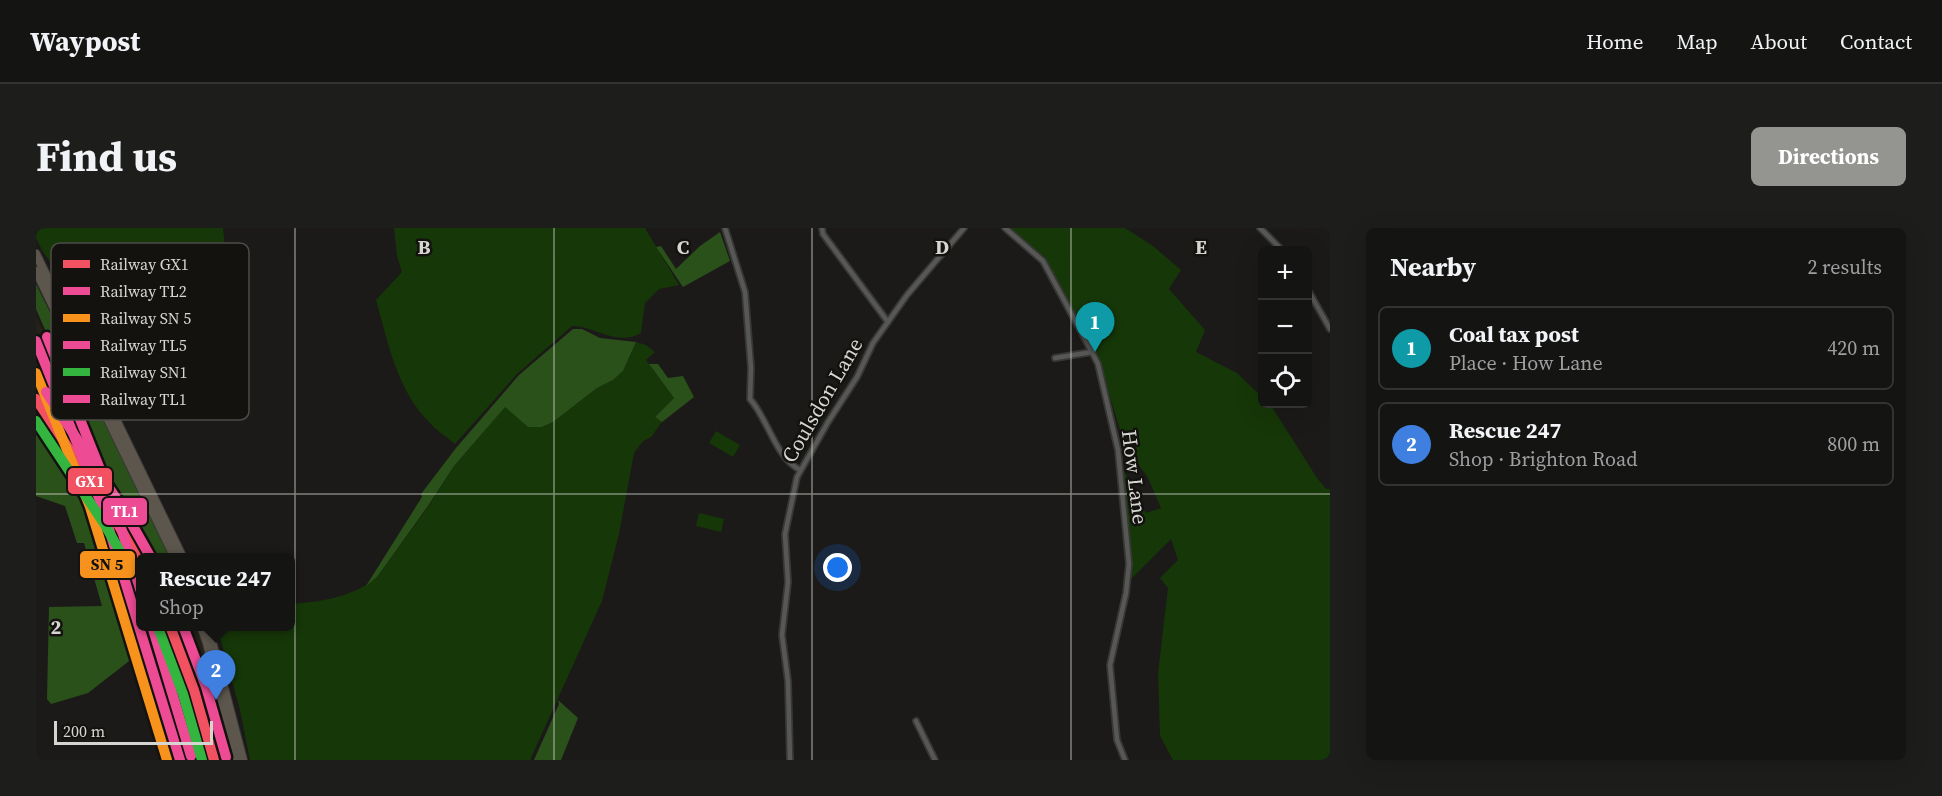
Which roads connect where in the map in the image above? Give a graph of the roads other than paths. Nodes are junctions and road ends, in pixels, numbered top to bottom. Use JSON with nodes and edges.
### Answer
{"nodes":[{"id":1,"x":725,"y":228,"type":"edge"},
{"id":2,"x":822,"y":228,"type":"edge"},
{"id":3,"x":964,"y":228,"type":"edge"},
{"id":4,"x":1005,"y":228,"type":"edge"},
{"id":5,"x":1260,"y":228,"type":"edge"},
{"id":6,"x":1278,"y":246,"type":"edge"},
{"id":7,"x":36,"y":254,"type":"edge"},
{"id":8,"x":36,"y":271,"type":"edge"},
{"id":9,"x":51,"y":285,"type":"edge"},
{"id":10,"x":1312,"y":297,"type":"edge"},
{"id":11,"x":51,"y":302,"type":"edge"},
{"id":12,"x":888,"y":322,"type":"junction"},
{"id":13,"x":1330,"y":328,"type":"edge"},
{"id":14,"x":1092,"y":352,"type":"junction"},
{"id":15,"x":1055,"y":358,"type":"dead end"},
{"id":16,"x":108,"y":420,"type":"edge"},
{"id":17,"x":116,"y":420,"type":"edge"},
{"id":18,"x":800,"y":470,"type":"junction"},
{"id":19,"x":173,"y":553,"type":"edge"},
{"id":20,"x":181,"y":553,"type":"edge"},
{"id":21,"x":202,"y":631,"type":"edge"},
{"id":22,"x":209,"y":631,"type":"edge"},
{"id":23,"x":916,"y":721,"type":"dead end"},
{"id":24,"x":235,"y":760,"type":"edge"},
{"id":25,"x":243,"y":760,"type":"edge"},
{"id":26,"x":790,"y":760,"type":"edge"},
{"id":27,"x":934,"y":760,"type":"edge"},
{"id":28,"x":1125,"y":760,"type":"edge"}],
"edges":[{"from":1,"to":18,"type":"street"},
{"from":2,"to":12,"type":"street"},
{"from":3,"to":12,"type":"street","name":"Coulsdon Lane"},
{"from":4,"to":14,"type":"street","name":"How Lane"},
{"from":5,"to":6,"type":"street"},
{"from":7,"to":9,"type":"highway"},
{"from":8,"to":11,"type":"highway"},
{"from":10,"to":13,"type":"street"},
{"from":12,"to":18,"type":"street","name":"Coulsdon Lane"},
{"from":14,"to":15,"type":"street"},
{"from":14,"to":28,"type":"street","name":"How Lane"},
{"from":16,"to":19,"type":"highway"},
{"from":17,"to":20,"type":"highway"},
{"from":18,"to":26,"type":"street","name":"Coulsdon Lane"},
{"from":21,"to":24,"type":"highway"},
{"from":22,"to":25,"type":"highway"},
{"from":23,"to":27,"type":"street"}]}
